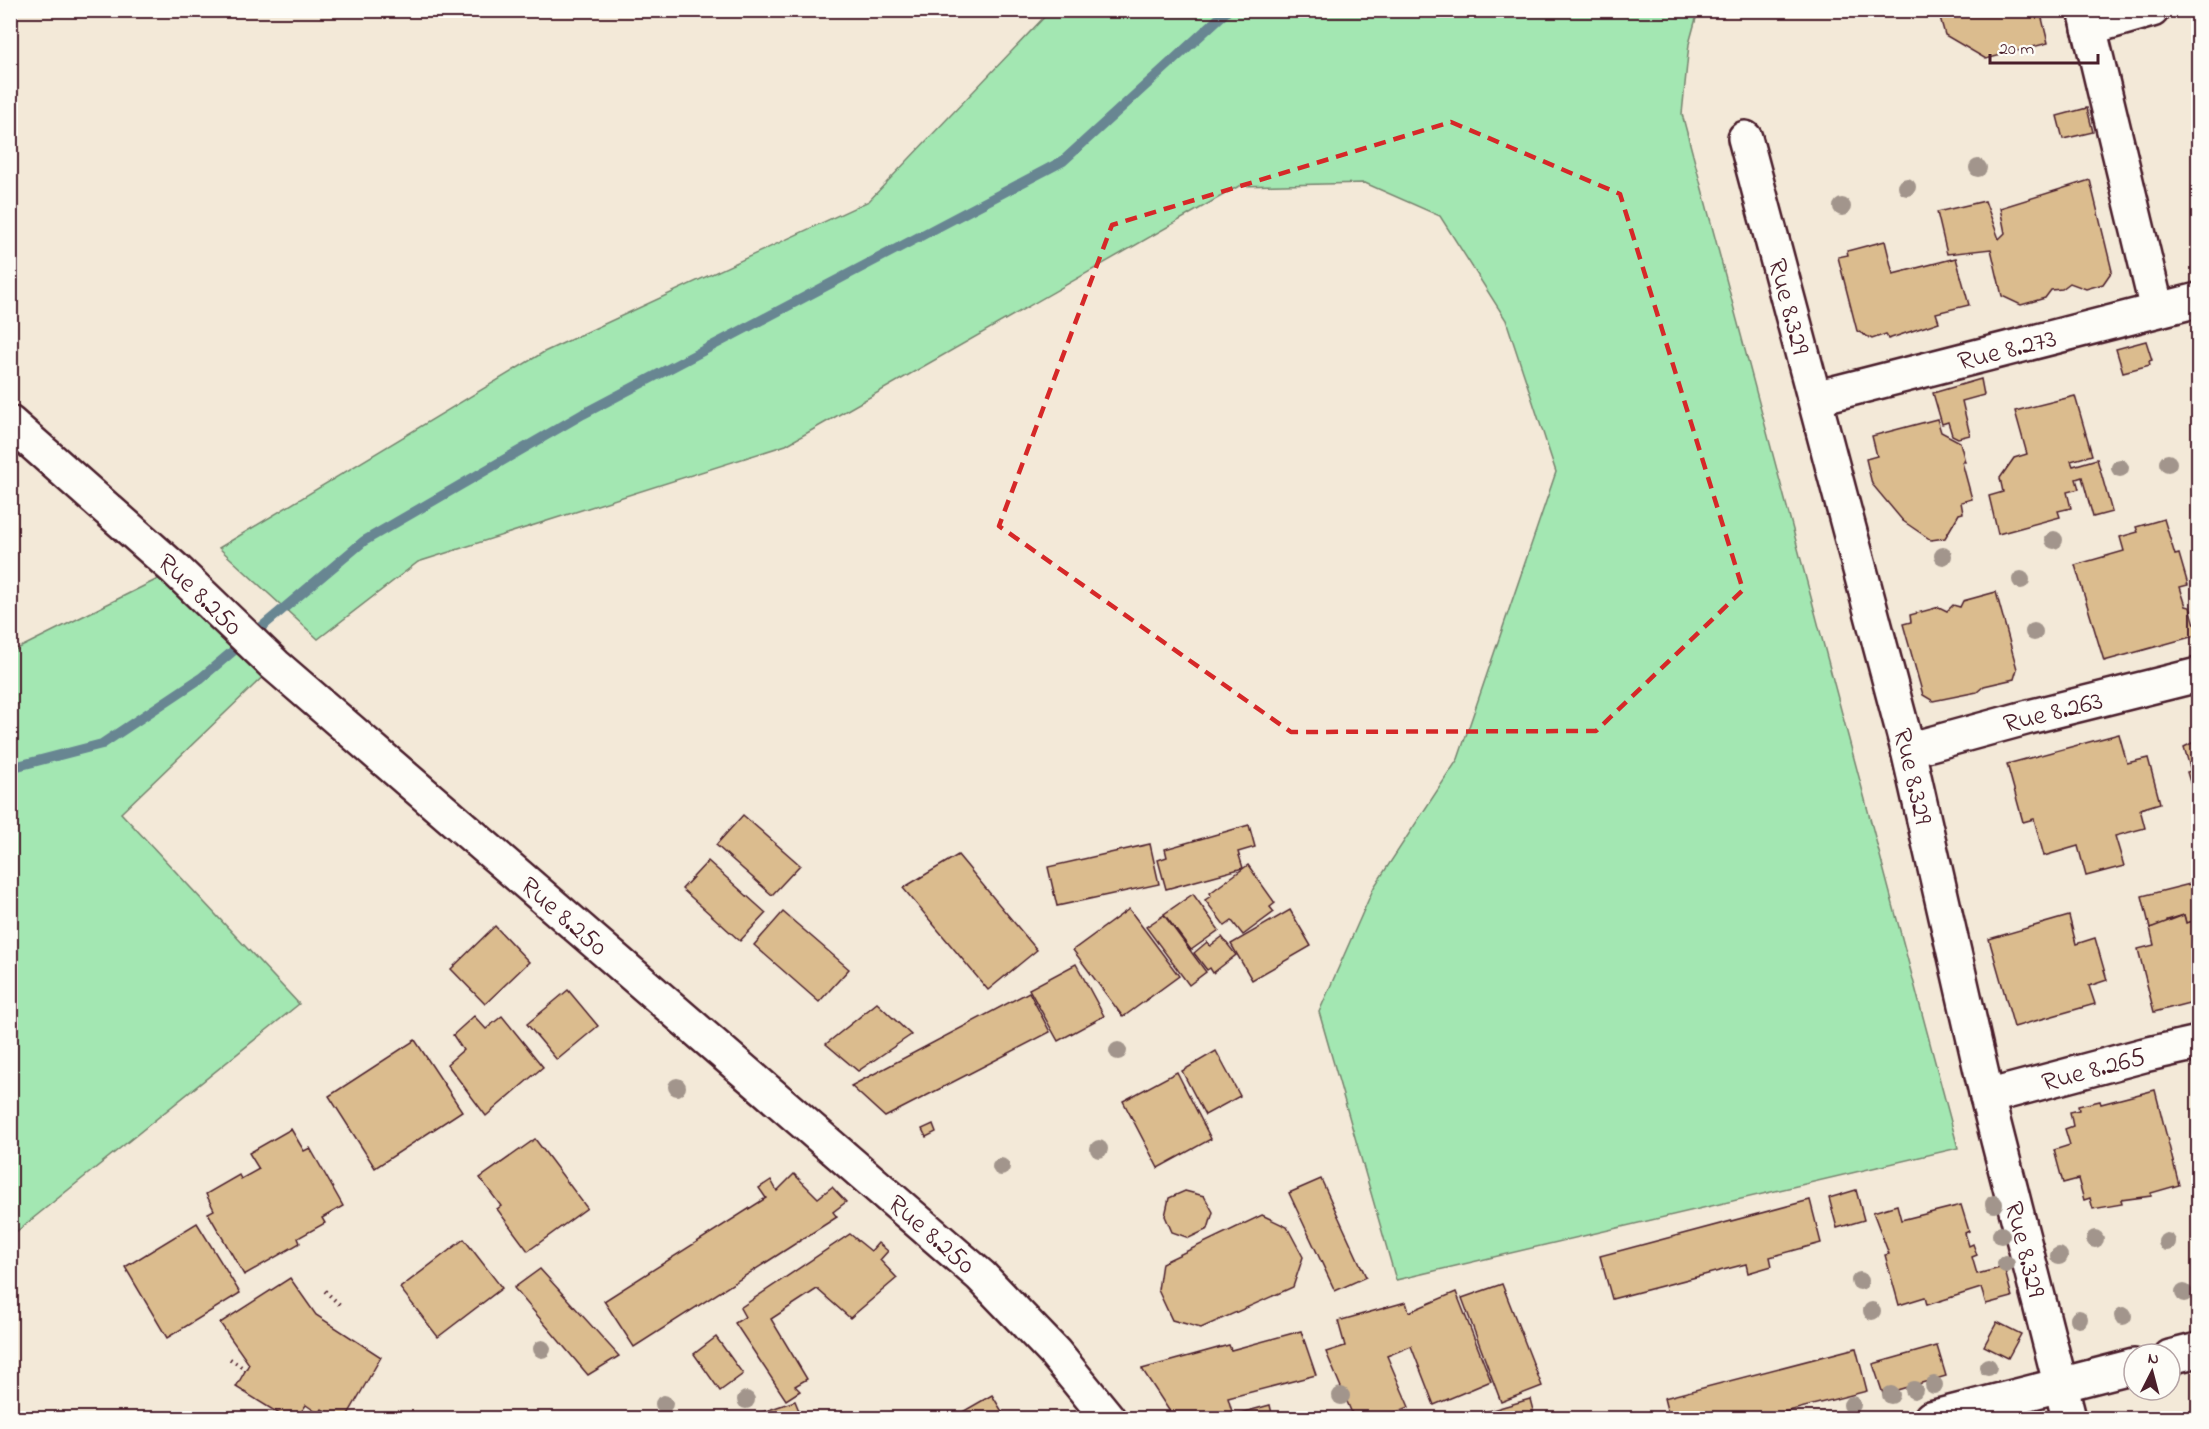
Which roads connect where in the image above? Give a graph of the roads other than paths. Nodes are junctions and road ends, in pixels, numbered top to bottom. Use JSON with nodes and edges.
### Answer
{"nodes":[{"id":1,"x":2152,"y":10,"type":"edge"},
{"id":2,"x":2087,"y":19,"type":"edge"},
{"id":3,"x":1745,"y":138,"type":"dead end"},
{"id":4,"x":2199,"y":300,"type":"edge"},
{"id":5,"x":2157,"y":310,"type":"junction"},
{"id":6,"x":1815,"y":399,"type":"junction"},
{"id":7,"x":10,"y":423,"type":"edge"},
{"id":8,"x":2199,"y":675,"type":"edge"},
{"id":9,"x":1908,"y":750,"type":"junction"},
{"id":10,"x":2199,"y":1043,"type":"edge"},
{"id":11,"x":1987,"y":1097,"type":"junction"},
{"id":12,"x":2199,"y":1350,"type":"edge"},
{"id":13,"x":2182,"y":1354,"type":"edge"},
{"id":14,"x":2122,"y":1369,"type":"edge"},
{"id":15,"x":2060,"y":1384,"type":"junction"},
{"id":16,"x":1108,"y":1419,"type":"edge"},
{"id":17,"x":1931,"y":1419,"type":"edge"},
{"id":18,"x":2069,"y":1419,"type":"edge"}],
"edges":[{"from":1,"to":2,"type":"street"},
{"from":2,"to":5,"type":"street"},
{"from":3,"to":6,"type":"street","name":"Rue 8.329"},
{"from":4,"to":5,"type":"street","name":"Rue 8.273"},
{"from":5,"to":6,"type":"street","name":"Rue 8.273"},
{"from":6,"to":9,"type":"street","name":"Rue 8.329"},
{"from":7,"to":16,"type":"street","name":"Rue 8.250"},
{"from":8,"to":9,"type":"street","name":"Rue 8.263"},
{"from":9,"to":11,"type":"street","name":"Rue 8.329"},
{"from":10,"to":11,"type":"street","name":"Rue 8.265"},
{"from":11,"to":15,"type":"street","name":"Rue 8.329"},
{"from":12,"to":13,"type":"street"},
{"from":14,"to":15,"type":"street"},
{"from":15,"to":17,"type":"street"},
{"from":15,"to":18,"type":"street","name":"Rue 8.329"}]}
